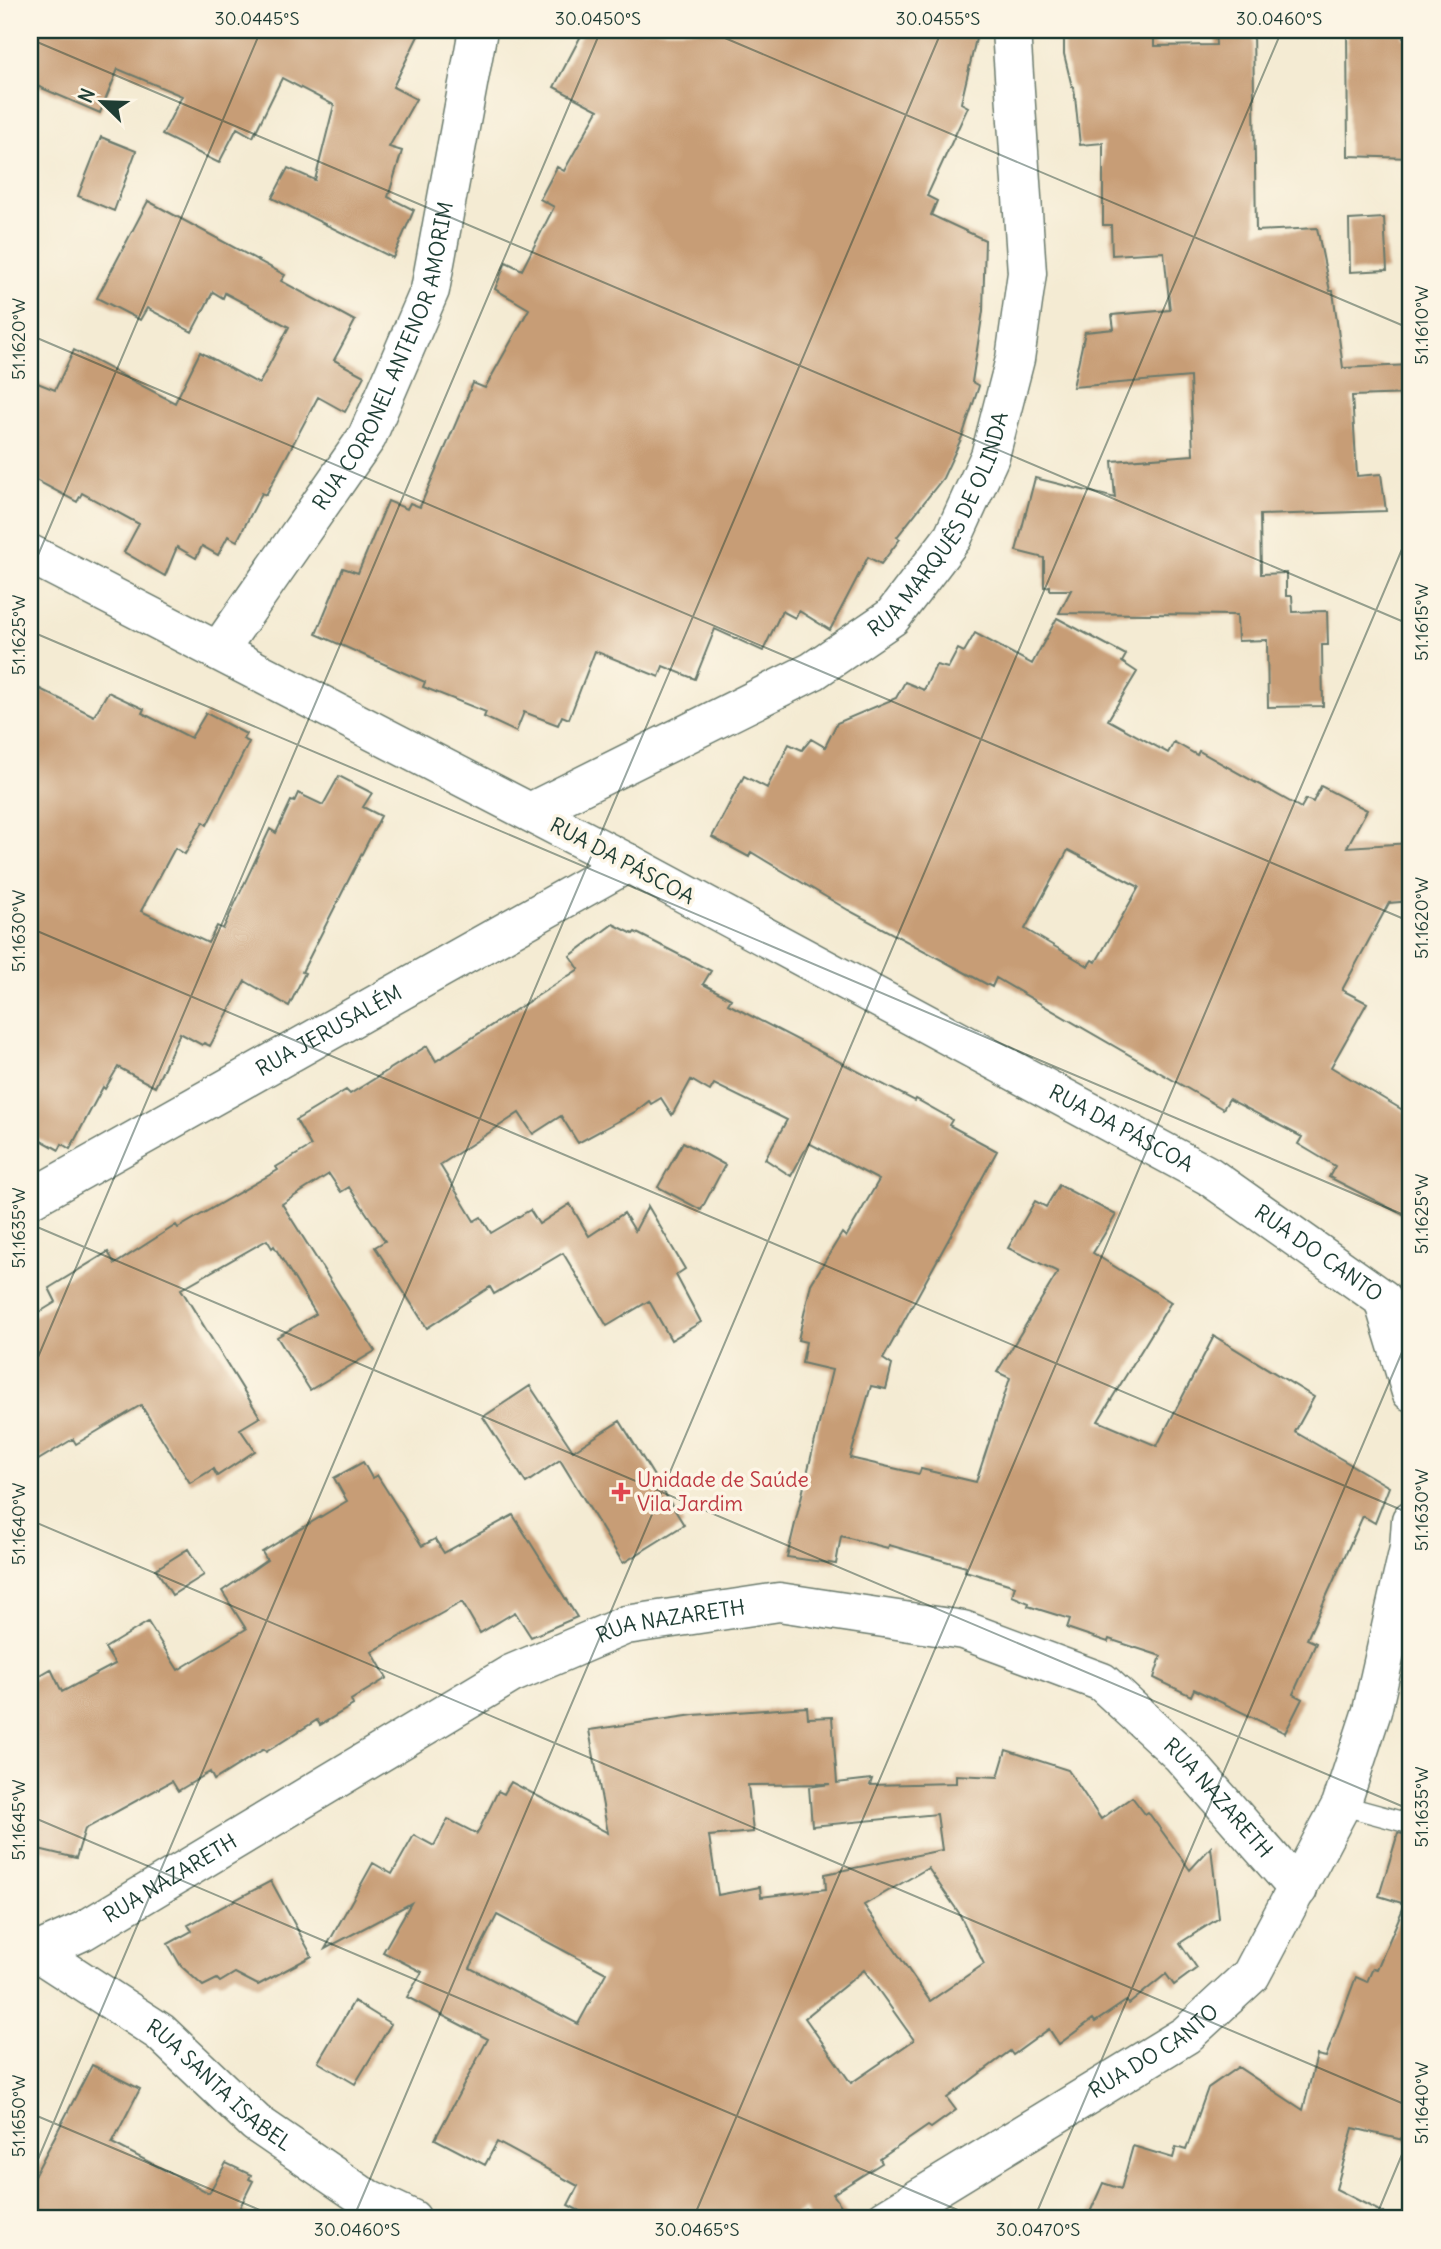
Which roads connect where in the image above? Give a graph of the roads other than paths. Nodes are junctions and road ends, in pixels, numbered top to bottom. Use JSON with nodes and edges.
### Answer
{"nodes":[{"id":1,"x":478,"y":30,"type":"edge"},
{"id":2,"x":1011,"y":30,"type":"edge"},
{"id":3,"x":30,"y":554,"type":"edge"},
{"id":4,"x":219,"y":650,"type":"junction"},
{"id":5,"x":530,"y":812,"type":"junction"},
{"id":6,"x":628,"y":863,"type":"junction"},
{"id":7,"x":1209,"y":1176,"type":"joint"},
{"id":8,"x":30,"y":1199,"type":"edge"},
{"id":9,"x":1397,"y":1302,"type":"edge"},
{"id":10,"x":1411,"y":1392,"type":"edge"},
{"id":11,"x":1411,"y":1520,"type":"edge"},
{"id":12,"x":1341,"y":1805,"type":"junction"},
{"id":13,"x":1411,"y":1824,"type":"edge"},
{"id":14,"x":1297,"y":1889,"type":"junction"},
{"id":15,"x":32,"y":1953,"type":"edge"},
{"id":16,"x":412,"y":2219,"type":"edge"},
{"id":17,"x":885,"y":2219,"type":"edge"}],
"edges":[{"from":1,"to":4,"type":"street","name":"RUA CORONEL ANTENOR AMORIM"},
{"from":2,"to":5,"type":"street","name":"RUA MARQUÊS DE OLINDA"},
{"from":3,"to":4,"type":"street","name":"RUA DA PÁSCOA"},
{"from":4,"to":5,"type":"street","name":"RUA DA PÁSCOA"},
{"from":5,"to":6,"type":"street","name":"RUA DA PÁSCOA"},
{"from":6,"to":7,"type":"street","name":"RUA DA PÁSCOA"},
{"from":6,"to":8,"type":"street","name":"RUA JERUSALÉM"},
{"from":7,"to":9,"type":"street","name":"RUA DO CANTO"},
{"from":9,"to":10,"type":"street","name":"RUA DO CANTO"},
{"from":11,"to":12,"type":"street","name":"RUA DO CANTO"},
{"from":12,"to":13,"type":"lane"},
{"from":12,"to":14,"type":"street","name":"RUA DO CANTO"},
{"from":14,"to":15,"type":"street","name":"RUA NAZARETH"},
{"from":14,"to":17,"type":"street","name":"RUA DO CANTO"},
{"from":15,"to":16,"type":"street","name":"RUA SANTA ISABEL"}]}
